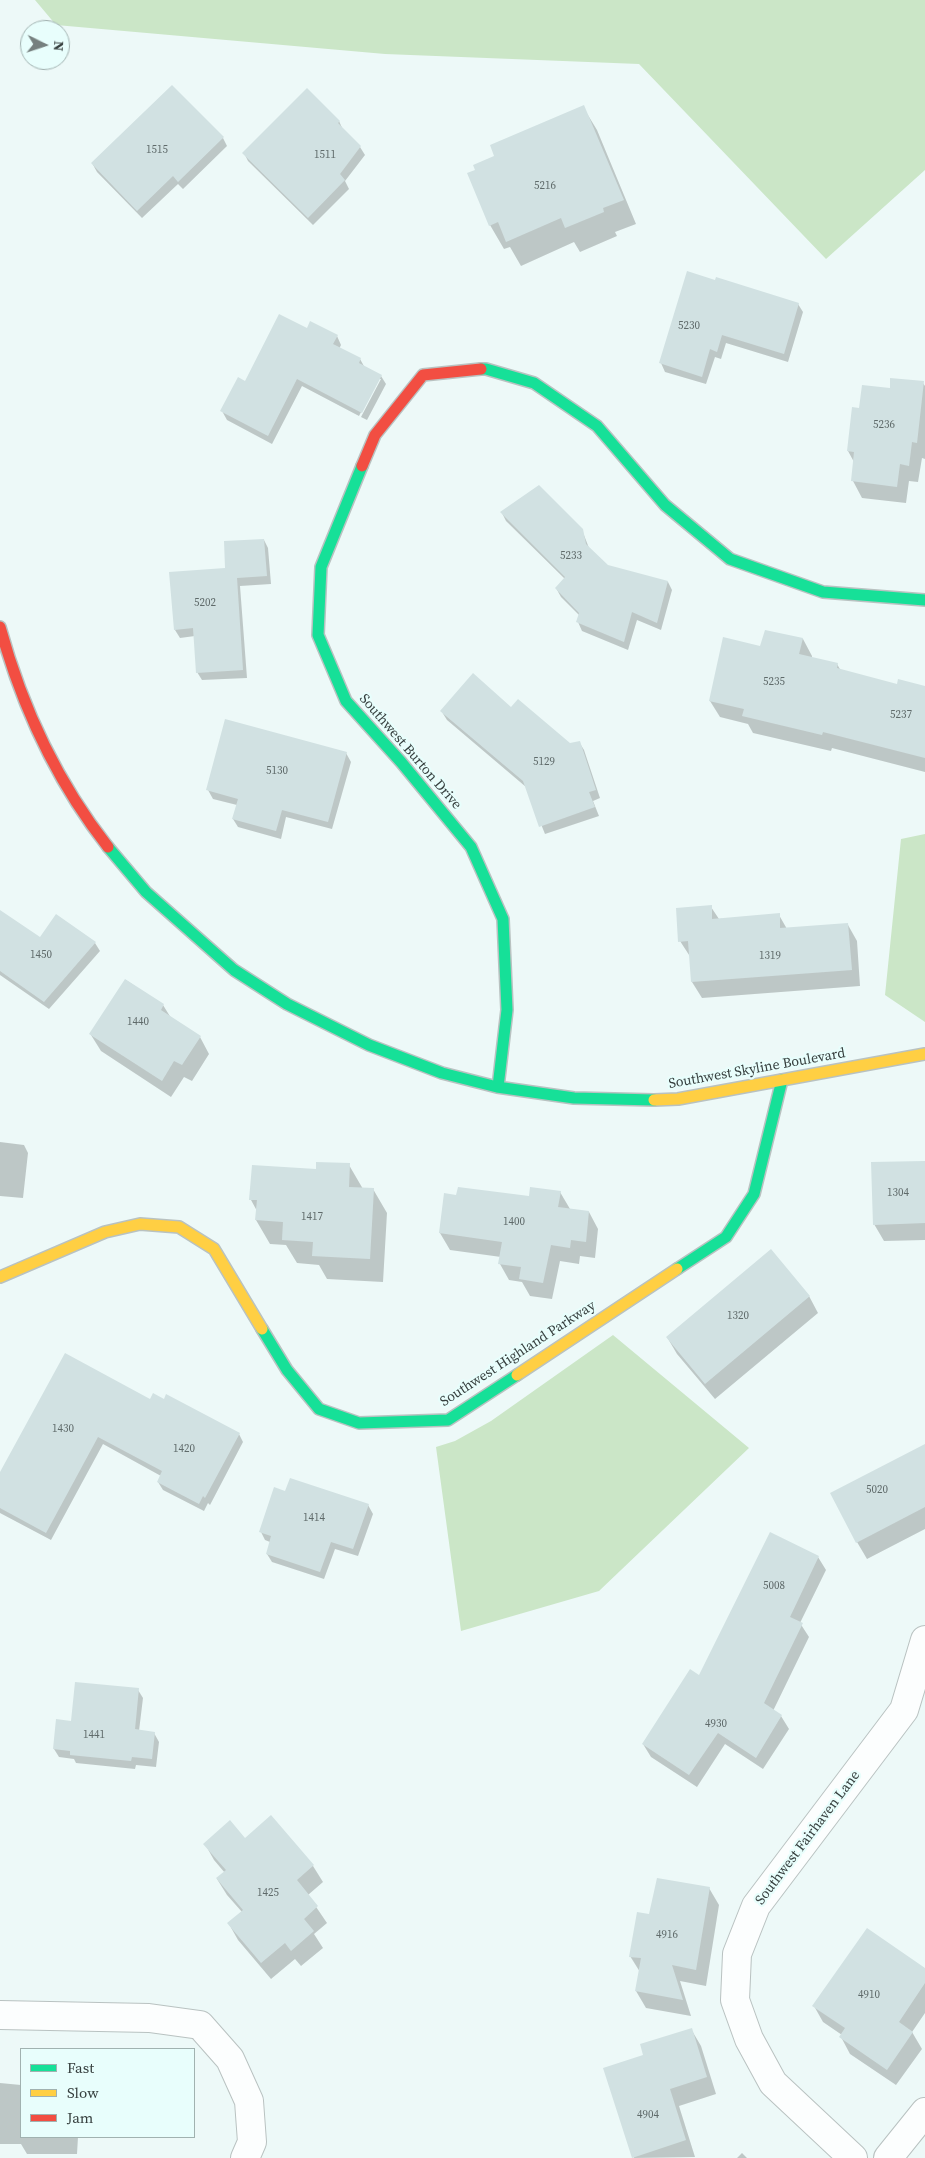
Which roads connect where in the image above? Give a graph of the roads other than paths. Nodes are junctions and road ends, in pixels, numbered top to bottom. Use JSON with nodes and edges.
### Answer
{"nodes":[{"id":1,"x":925,"y":600,"type":"edge"},
{"id":2,"x":0,"y":627,"type":"edge"},
{"id":3,"x":925,"y":1054,"type":"edge"},
{"id":4,"x":782,"y":1080,"type":"junction"},
{"id":5,"x":498,"y":1087,"type":"junction"},
{"id":6,"x":0,"y":1277,"type":"edge"},
{"id":7,"x":925,"y":1640,"type":"edge"},
{"id":8,"x":0,"y":2015,"type":"edge"},
{"id":9,"x":925,"y":2112,"type":"edge"},
{"id":10,"x":245,"y":2158,"type":"edge"},
{"id":11,"x":853,"y":2158,"type":"edge"},
{"id":12,"x":888,"y":2158,"type":"edge"}],
"edges":[{"from":1,"to":5,"type":"street","name":"Southwest Burton Drive"},
{"from":2,"to":5,"type":"street","name":"Southwest Skyline Boulevard"},
{"from":3,"to":4,"type":"street","name":"Southwest Skyline Boulevard"},
{"from":4,"to":5,"type":"street","name":"Southwest Skyline Boulevard"},
{"from":4,"to":6,"type":"street","name":"Southwest Highland Parkway"},
{"from":7,"to":11,"type":"street","name":"Southwest Fairhaven Lane"},
{"from":8,"to":10,"type":"street"},
{"from":9,"to":12,"type":"street"}]}
